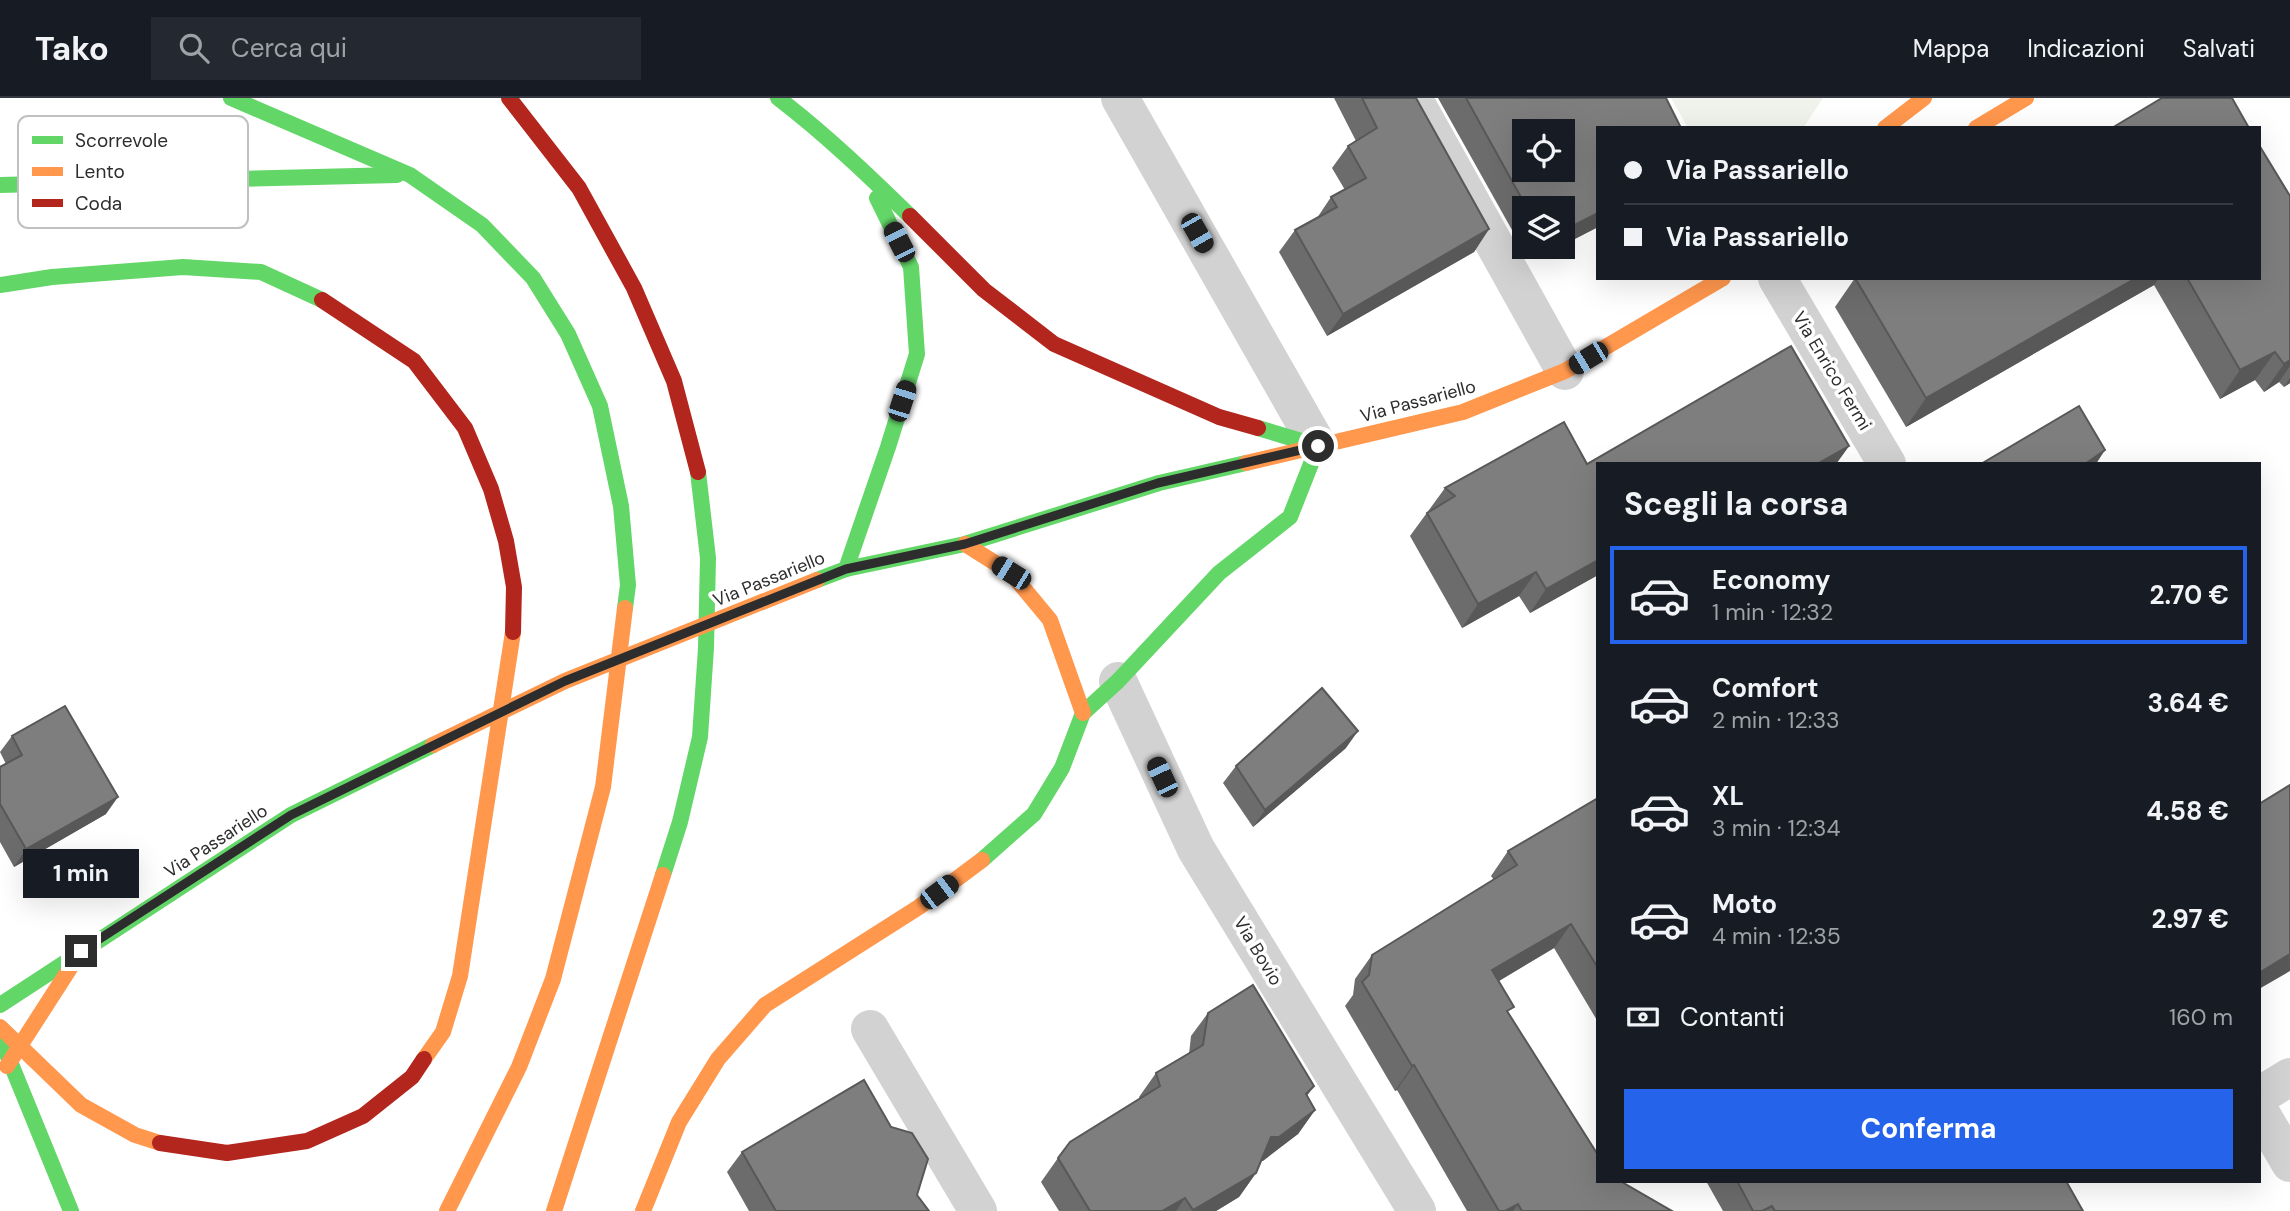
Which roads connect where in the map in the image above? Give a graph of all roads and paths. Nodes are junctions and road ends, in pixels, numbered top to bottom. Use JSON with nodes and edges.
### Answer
{"nodes":[{"id":1,"x":231,"y":98,"type":"edge"},
{"id":2,"x":509,"y":98,"type":"edge"},
{"id":3,"x":778,"y":98,"type":"edge"},
{"id":4,"x":1120,"y":98,"type":"edge"},
{"id":5,"x":1413,"y":98,"type":"edge"},
{"id":6,"x":1924,"y":98,"type":"edge"},
{"id":7,"x":2026,"y":98,"type":"edge"},
{"id":8,"x":1888,"y":126,"type":"edge"},
{"id":9,"x":1979,"y":126,"type":"edge"},
{"id":10,"x":862,"y":169,"type":"junction"},
{"id":11,"x":410,"y":175,"type":"junction"},
{"id":12,"x":248,"y":179,"type":"edge"},
{"id":13,"x":0,"y":185,"type":"edge"},
{"id":14,"x":18,"y":185,"type":"edge"},
{"id":15,"x":1720,"y":280,"type":"edge"},
{"id":16,"x":1778,"y":280,"type":"edge"},
{"id":17,"x":0,"y":285,"type":"edge"},
{"id":18,"x":1565,"y":371,"type":"junction"},
{"id":19,"x":1318,"y":446,"type":"junction"},
{"id":20,"x":1886,"y":462,"type":"edge"},
{"id":21,"x":965,"y":544,"type":"junction"},
{"id":22,"x":846,"y":569,"type":"junction"},
{"id":23,"x":1118,"y":681,"type":"junction"},
{"id":24,"x":1083,"y":713,"type":"junction"},
{"id":25,"x":81,"y":951,"type":"junction"},
{"id":26,"x":0,"y":1005,"type":"edge"},
{"id":27,"x":0,"y":1027,"type":"edge"},
{"id":28,"x":870,"y":1029,"type":"dead end"},
{"id":29,"x":0,"y":1037,"type":"edge"},
{"id":30,"x":0,"y":1077,"type":"edge"},
{"id":31,"x":2290,"y":1077,"type":"edge"},
{"id":32,"x":2261,"y":1095,"type":"edge"},
{"id":33,"x":2261,"y":1114,"type":"edge"},
{"id":34,"x":2290,"y":1163,"type":"edge"},
{"id":35,"x":71,"y":1211,"type":"edge"},
{"id":36,"x":447,"y":1211,"type":"edge"},
{"id":37,"x":555,"y":1211,"type":"edge"},
{"id":38,"x":643,"y":1211,"type":"edge"},
{"id":39,"x":978,"y":1211,"type":"edge"},
{"id":40,"x":1417,"y":1211,"type":"edge"}],
"edges":[{"from":1,"to":11,"type":"main road"},
{"from":2,"to":37,"type":"main road"},
{"from":3,"to":10,"type":"main road"},
{"from":4,"to":19,"type":"street"},
{"from":5,"to":18,"type":"street"},
{"from":6,"to":8,"type":"main road"},
{"from":7,"to":9,"type":"main road"},
{"from":10,"to":19,"type":"main road"},
{"from":10,"to":22,"type":"main road"},
{"from":11,"to":12,"type":"main road"},
{"from":11,"to":36,"type":"main road"},
{"from":13,"to":14,"type":"main road"},
{"from":15,"to":18,"type":"main road","name":"Via Passariello"},
{"from":16,"to":20,"type":"street","name":"Via Enrico Fermi"},
{"from":17,"to":27,"type":"main road"},
{"from":18,"to":19,"type":"main road","name":"Via Passariello"},
{"from":19,"to":21,"type":"main road","name":"Via Passariello"},
{"from":19,"to":23,"type":"main road"},
{"from":21,"to":22,"type":"main road","name":"Via Passariello"},
{"from":21,"to":24,"type":"main road"},
{"from":22,"to":25,"type":"main road","name":"Via Passariello"},
{"from":23,"to":24,"type":"main road"},
{"from":23,"to":40,"type":"street","name":"Via Bovio"},
{"from":24,"to":38,"type":"main road"},
{"from":25,"to":26,"type":"main road","name":"Via Passariello"},
{"from":25,"to":30,"type":"main road"},
{"from":28,"to":39,"type":"street"},
{"from":29,"to":35,"type":"main road"},
{"from":31,"to":32,"type":"street"},
{"from":33,"to":34,"type":"street"}]}
